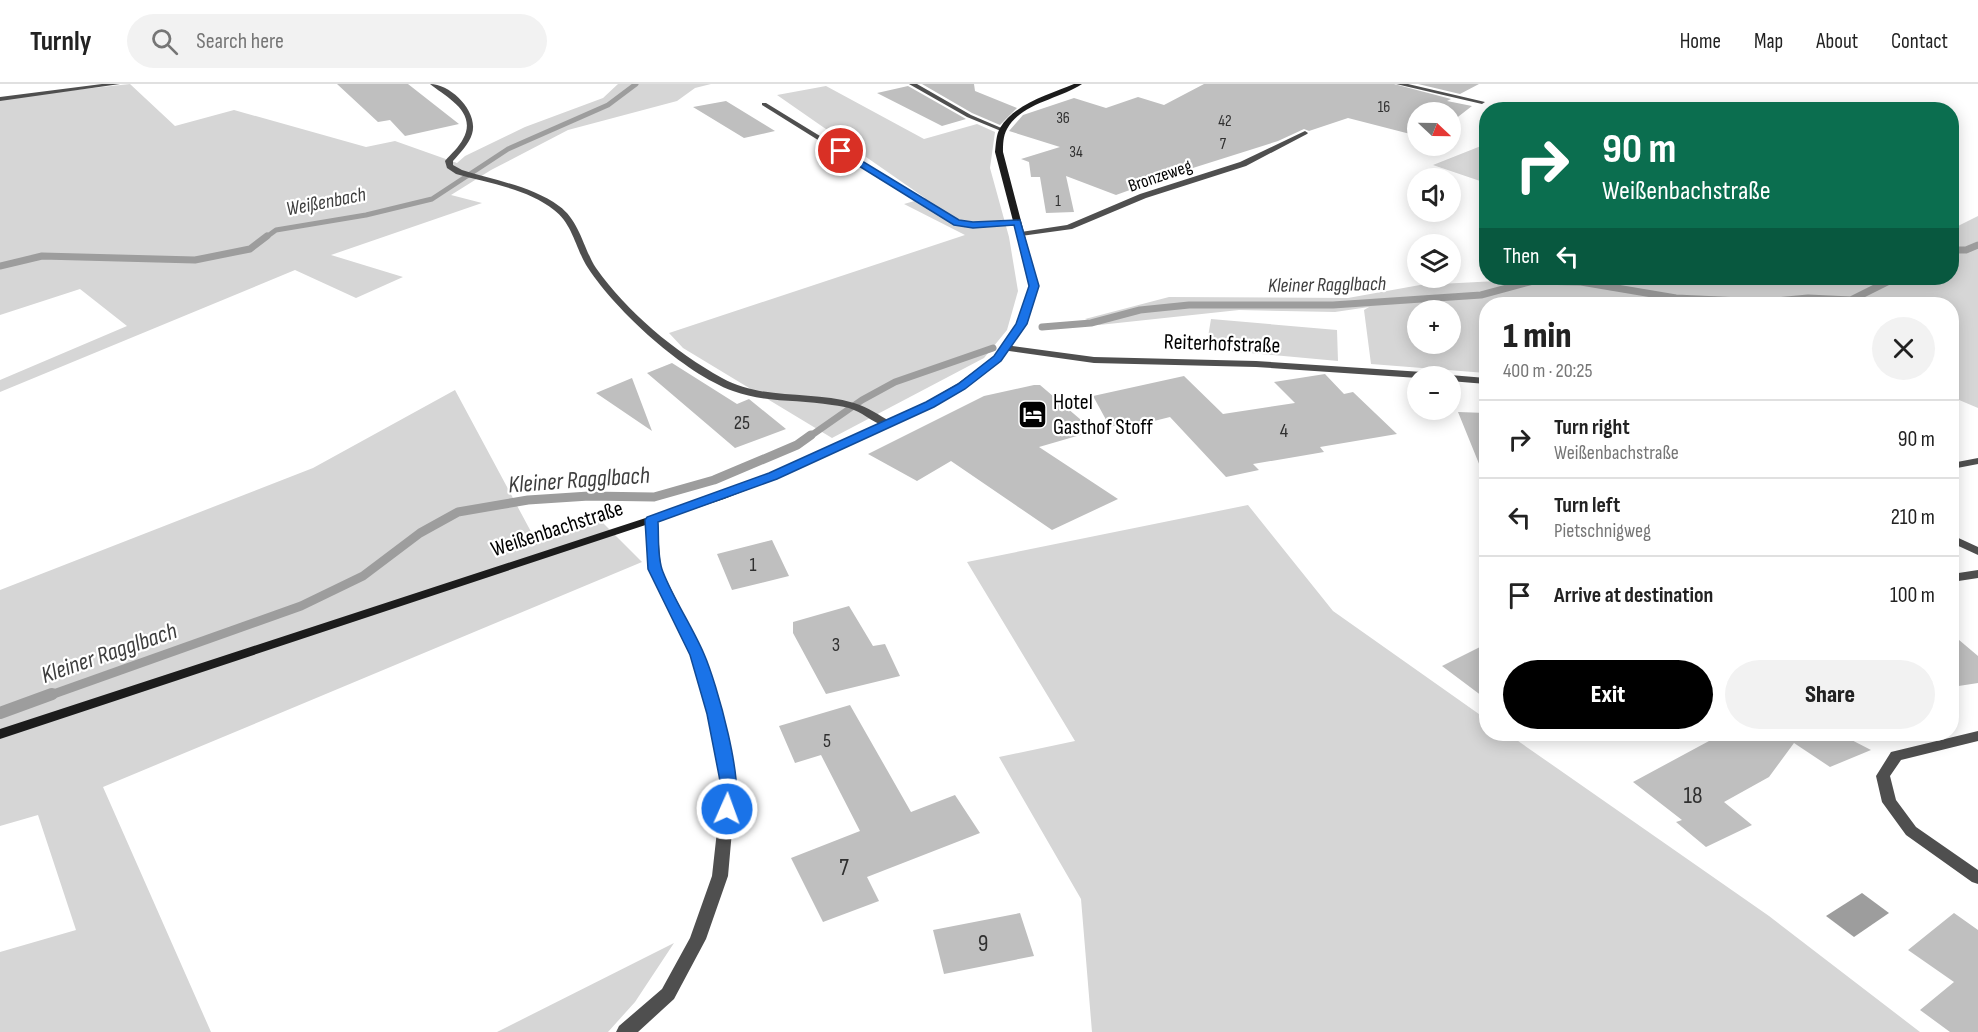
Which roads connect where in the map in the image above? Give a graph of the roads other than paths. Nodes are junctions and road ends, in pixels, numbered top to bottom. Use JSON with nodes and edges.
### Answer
{"nodes":[{"id":1,"x":117,"y":84,"type":"edge"},
{"id":2,"x":433,"y":84,"type":"edge"},
{"id":3,"x":912,"y":84,"type":"edge"},
{"id":4,"x":1079,"y":84,"type":"edge"},
{"id":5,"x":1399,"y":84,"type":"edge"},
{"id":6,"x":0,"y":99,"type":"edge"},
{"id":7,"x":1482,"y":102,"type":"dead end"},
{"id":8,"x":764,"y":104,"type":"dead end"},
{"id":9,"x":1003,"y":130,"type":"junction"},
{"id":10,"x":1305,"y":133,"type":"dead end"},
{"id":11,"x":1017,"y":222,"type":"junction"},
{"id":12,"x":1021,"y":234,"type":"junction"},
{"id":13,"x":1005,"y":348,"type":"junction"},
{"id":14,"x":1407,"y":374,"type":"edge"},
{"id":15,"x":1461,"y":379,"type":"edge"},
{"id":16,"x":1479,"y":380,"type":"edge"},
{"id":17,"x":887,"y":424,"type":"junction"},
{"id":18,"x":1978,"y":461,"type":"edge"},
{"id":19,"x":1959,"y":465,"type":"edge"},
{"id":20,"x":651,"y":520,"type":"junction"},
{"id":21,"x":1959,"y":542,"type":"edge"},
{"id":22,"x":1978,"y":551,"type":"edge"},
{"id":23,"x":1978,"y":574,"type":"edge"},
{"id":24,"x":1959,"y":577,"type":"edge"},
{"id":25,"x":0,"y":734,"type":"edge"},
{"id":26,"x":1978,"y":736,"type":"edge"},
{"id":27,"x":1958,"y":741,"type":"edge"},
{"id":28,"x":1959,"y":741,"type":"edge"},
{"id":29,"x":1978,"y":878,"type":"edge"},
{"id":30,"x":625,"y":1032,"type":"edge"}],
"edges":[{"from":1,"to":6,"type":"street"},
{"from":2,"to":17,"type":"street"},
{"from":3,"to":9,"type":"street"},
{"from":4,"to":9,"type":"main road"},
{"from":5,"to":7,"type":"street"},
{"from":8,"to":11,"type":"street"},
{"from":9,"to":11,"type":"main road","name":"Weißenbachstraße"},
{"from":10,"to":12,"type":"street","name":"Bronzeweg"},
{"from":11,"to":12,"type":"main road","name":"Weißenbachstraße"},
{"from":12,"to":13,"type":"main road","name":"Weißenbachstraße"},
{"from":13,"to":14,"type":"street","name":"Reiterhofstraße"},
{"from":13,"to":17,"type":"main road","name":"Weißenbachstraße"},
{"from":15,"to":16,"type":"street"},
{"from":17,"to":20,"type":"main road","name":"Weißenbachstraße"},
{"from":18,"to":19,"type":"street"},
{"from":20,"to":25,"type":"main road","name":"Weißenbachstraße"},
{"from":20,"to":30,"type":"street"},
{"from":21,"to":22,"type":"street"},
{"from":23,"to":24,"type":"street"},
{"from":26,"to":28,"type":"street"},
{"from":27,"to":29,"type":"street"}]}
